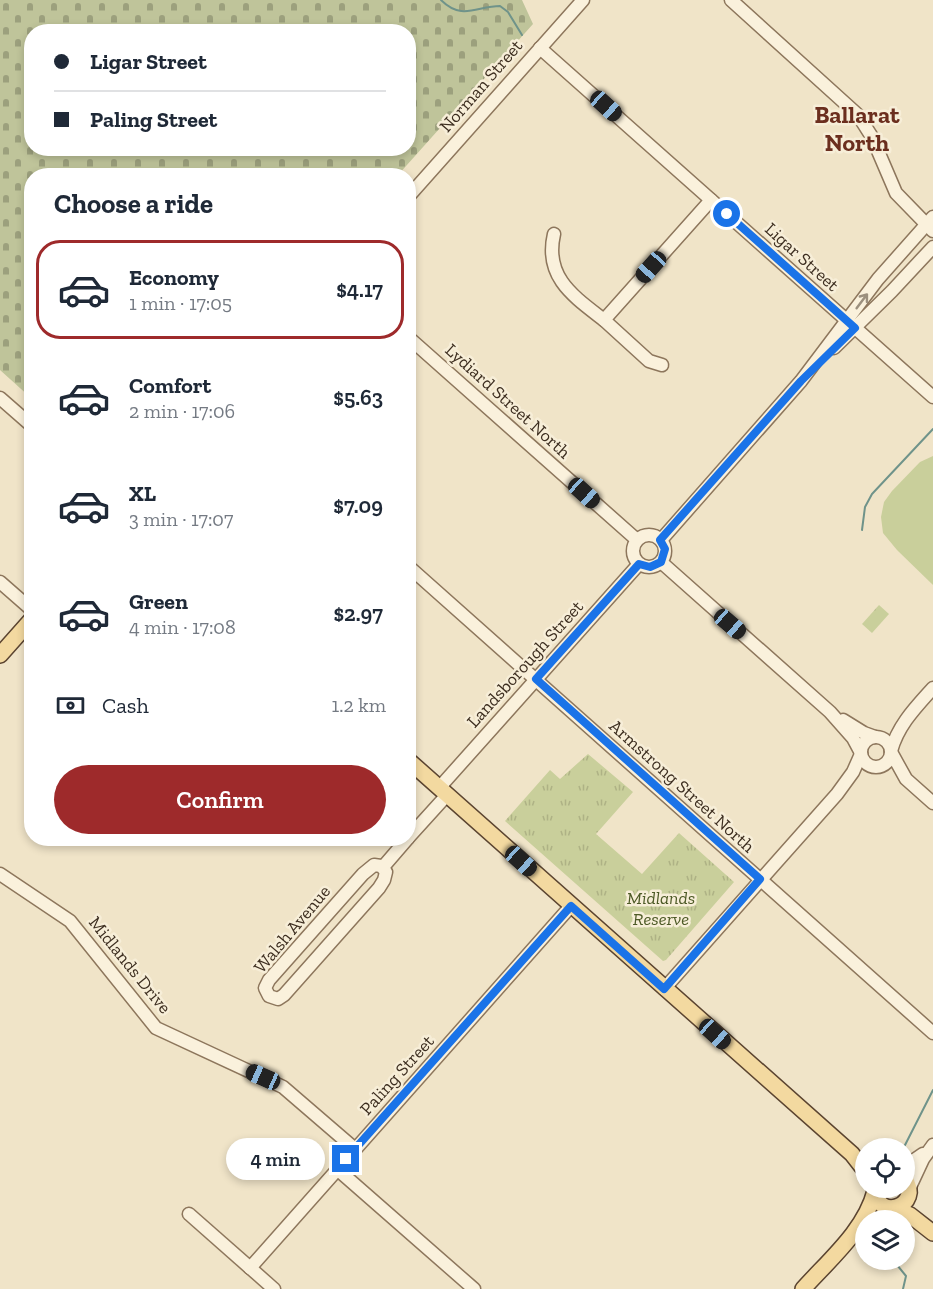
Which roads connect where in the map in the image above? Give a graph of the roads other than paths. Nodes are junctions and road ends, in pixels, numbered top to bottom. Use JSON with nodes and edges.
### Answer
{"nodes":[{"id":1,"x":583,"y":0,"type":"edge"},
{"id":2,"x":730,"y":0,"type":"edge"},
{"id":3,"x":540,"y":48,"type":"junction"},
{"id":4,"x":416,"y":188,"type":"edge"},
{"id":5,"x":711,"y":200,"type":"junction"},
{"id":6,"x":931,"y":224,"type":"edge"},
{"id":7,"x":554,"y":234,"type":"dead end"},
{"id":8,"x":933,"y":247,"type":"edge"},
{"id":9,"x":604,"y":320,"type":"junction"},
{"id":10,"x":851,"y":324,"type":"junction"},
{"id":11,"x":416,"y":344,"type":"edge"},
{"id":12,"x":663,"y":365,"type":"dead end"},
{"id":13,"x":933,"y":397,"type":"edge"},
{"id":14,"x":0,"y":398,"type":"edge"},
{"id":15,"x":24,"y":419,"type":"edge"},
{"id":16,"x":637,"y":540,"type":"junction"},
{"id":17,"x":660,"y":540,"type":"junction"},
{"id":18,"x":661,"y":562,"type":"junction"},
{"id":19,"x":639,"y":564,"type":"junction"},
{"id":20,"x":416,"y":573,"type":"edge"},
{"id":21,"x":0,"y":582,"type":"edge"},
{"id":22,"x":24,"y":603,"type":"edge"},
{"id":23,"x":24,"y":628,"type":"edge"},
{"id":24,"x":0,"y":655,"type":"edge"},
{"id":25,"x":536,"y":679,"type":"junction"},
{"id":26,"x":933,"y":688,"type":"edge"},
{"id":27,"x":830,"y":712,"type":"junction"},
{"id":28,"x":911,"y":712,"type":"junction"},
{"id":29,"x":876,"y":737,"type":"junction"},
{"id":30,"x":891,"y":751,"type":"junction"},
{"id":31,"x":861,"y":753,"type":"junction"},
{"id":32,"x":416,"y":767,"type":"edge"},
{"id":33,"x":876,"y":767,"type":"junction"},
{"id":34,"x":909,"y":782,"type":"junction"},
{"id":35,"x":443,"y":791,"type":"junction"},
{"id":36,"x":837,"y":794,"type":"junction"},
{"id":37,"x":933,"y":803,"type":"edge"},
{"id":38,"x":416,"y":827,"type":"edge"},
{"id":39,"x":401,"y":846,"type":"edge"},
{"id":40,"x":382,"y":867,"type":"junction"},
{"id":41,"x":0,"y":874,"type":"edge"},
{"id":42,"x":760,"y":879,"type":"junction"},
{"id":43,"x":571,"y":906,"type":"junction"},
{"id":44,"x":664,"y":989,"type":"junction"},
{"id":45,"x":933,"y":1033,"type":"edge"},
{"id":46,"x":931,"y":1147,"type":"edge"},
{"id":47,"x":355,"y":1149,"type":"junction"},
{"id":48,"x":852,"y":1154,"type":"junction"},
{"id":49,"x":855,"y":1156,"type":"edge"},
{"id":50,"x":855,"y":1158,"type":"edge"},
{"id":51,"x":915,"y":1159,"type":"edge"},
{"id":52,"x":337,"y":1169,"type":"junction"},
{"id":53,"x":915,"y":1174,"type":"edge"},
{"id":54,"x":872,"y":1198,"type":"edge"},
{"id":55,"x":878,"y":1198,"type":"edge"},
{"id":56,"x":905,"y":1198,"type":"edge"},
{"id":57,"x":914,"y":1198,"type":"edge"},
{"id":58,"x":893,"y":1208,"type":"junction"},
{"id":59,"x":889,"y":1210,"type":"edge"},
{"id":60,"x":189,"y":1214,"type":"dead end"},
{"id":61,"x":933,"y":1232,"type":"edge"},
{"id":62,"x":853,"y":1234,"type":"joint"},
{"id":63,"x":250,"y":1268,"type":"junction"},
{"id":64,"x":274,"y":1289,"type":"edge"},
{"id":65,"x":474,"y":1289,"type":"edge"},
{"id":66,"x":803,"y":1289,"type":"edge"}],
"edges":[{"from":1,"to":3,"type":"street","name":"Norman Street"},
{"from":2,"to":6,"type":"street"},
{"from":3,"to":4,"type":"street","name":"Norman Street"},
{"from":3,"to":5,"type":"street","name":"Ligar Street"},
{"from":5,"to":9,"type":"street"},
{"from":5,"to":10,"type":"street","name":"Ligar Street"},
{"from":10,"to":6,"type":"street","one_way":true},
{"from":7,"to":9,"type":"street"},
{"from":8,"to":10,"type":"street"},
{"from":9,"to":12,"type":"street"},
{"from":10,"to":13,"type":"street","name":"Ligar Street"},
{"from":10,"to":17,"type":"street"},
{"from":11,"to":16,"type":"street","name":"Lydiard Street North"},
{"from":14,"to":15,"type":"street"},
{"from":16,"to":17,"type":"street"},
{"from":16,"to":19,"type":"street"},
{"from":17,"to":18,"type":"street"},
{"from":18,"to":19,"type":"street"},
{"from":18,"to":27,"type":"street"},
{"from":19,"to":25,"type":"street","name":"Landsborough Street"},
{"from":20,"to":25,"type":"street","name":"Armstrong Street North"},
{"from":21,"to":22,"type":"street"},
{"from":23,"to":24,"type":"main road"},
{"from":25,"to":35,"type":"street","name":"Landsborough Street"},
{"from":25,"to":42,"type":"street","name":"Armstrong Street North"},
{"from":26,"to":28,"type":"street"},
{"from":27,"to":29,"type":"street"},
{"from":27,"to":31,"type":"street"},
{"from":28,"to":29,"type":"street"},
{"from":28,"to":30,"type":"street"},
{"from":29,"to":30,"type":"street"},
{"from":29,"to":31,"type":"street"},
{"from":30,"to":33,"type":"street"},
{"from":30,"to":34,"type":"street"},
{"from":31,"to":33,"type":"street"},
{"from":31,"to":36,"type":"street"},
{"from":32,"to":35,"type":"main road"},
{"from":33,"to":34,"type":"street"},
{"from":33,"to":36,"type":"street"},
{"from":34,"to":37,"type":"street"},
{"from":35,"to":38,"type":"street","name":"Walsh Avenue"},
{"from":35,"to":43,"type":"main road"},
{"from":36,"to":42,"type":"street"},
{"from":39,"to":40,"type":"street","name":"Walsh Avenue"},
{"from":40,"to":40,"type":"street","name":"Walsh Avenue"},
{"from":41,"to":47,"type":"street","name":"Midlands Drive"},
{"from":42,"to":44,"type":"street"},
{"from":42,"to":45,"type":"street","name":"Armstrong Street North"},
{"from":43,"to":44,"type":"main road"},
{"from":43,"to":47,"type":"street","name":"Paling Street"},
{"from":44,"to":48,"type":"main road"},
{"from":46,"to":51,"type":"street"},
{"from":46,"to":53,"type":"street"},
{"from":47,"to":52,"type":"street","name":"Paling Street"},
{"from":48,"to":49,"type":"main road"},
{"from":48,"to":50,"type":"main road"},
{"from":52,"to":63,"type":"street","name":"Paling Street"},
{"from":52,"to":65,"type":"street"},
{"from":54,"to":62,"type":"main road"},
{"from":55,"to":58,"type":"main road"},
{"from":56,"to":58,"type":"main road"},
{"from":57,"to":61,"type":"main road"},
{"from":58,"to":59,"type":"main road"},
{"from":58,"to":61,"type":"main road"},
{"from":60,"to":63,"type":"street"},
{"from":62,"to":66,"type":"main road"},
{"from":63,"to":64,"type":"street"}]}
